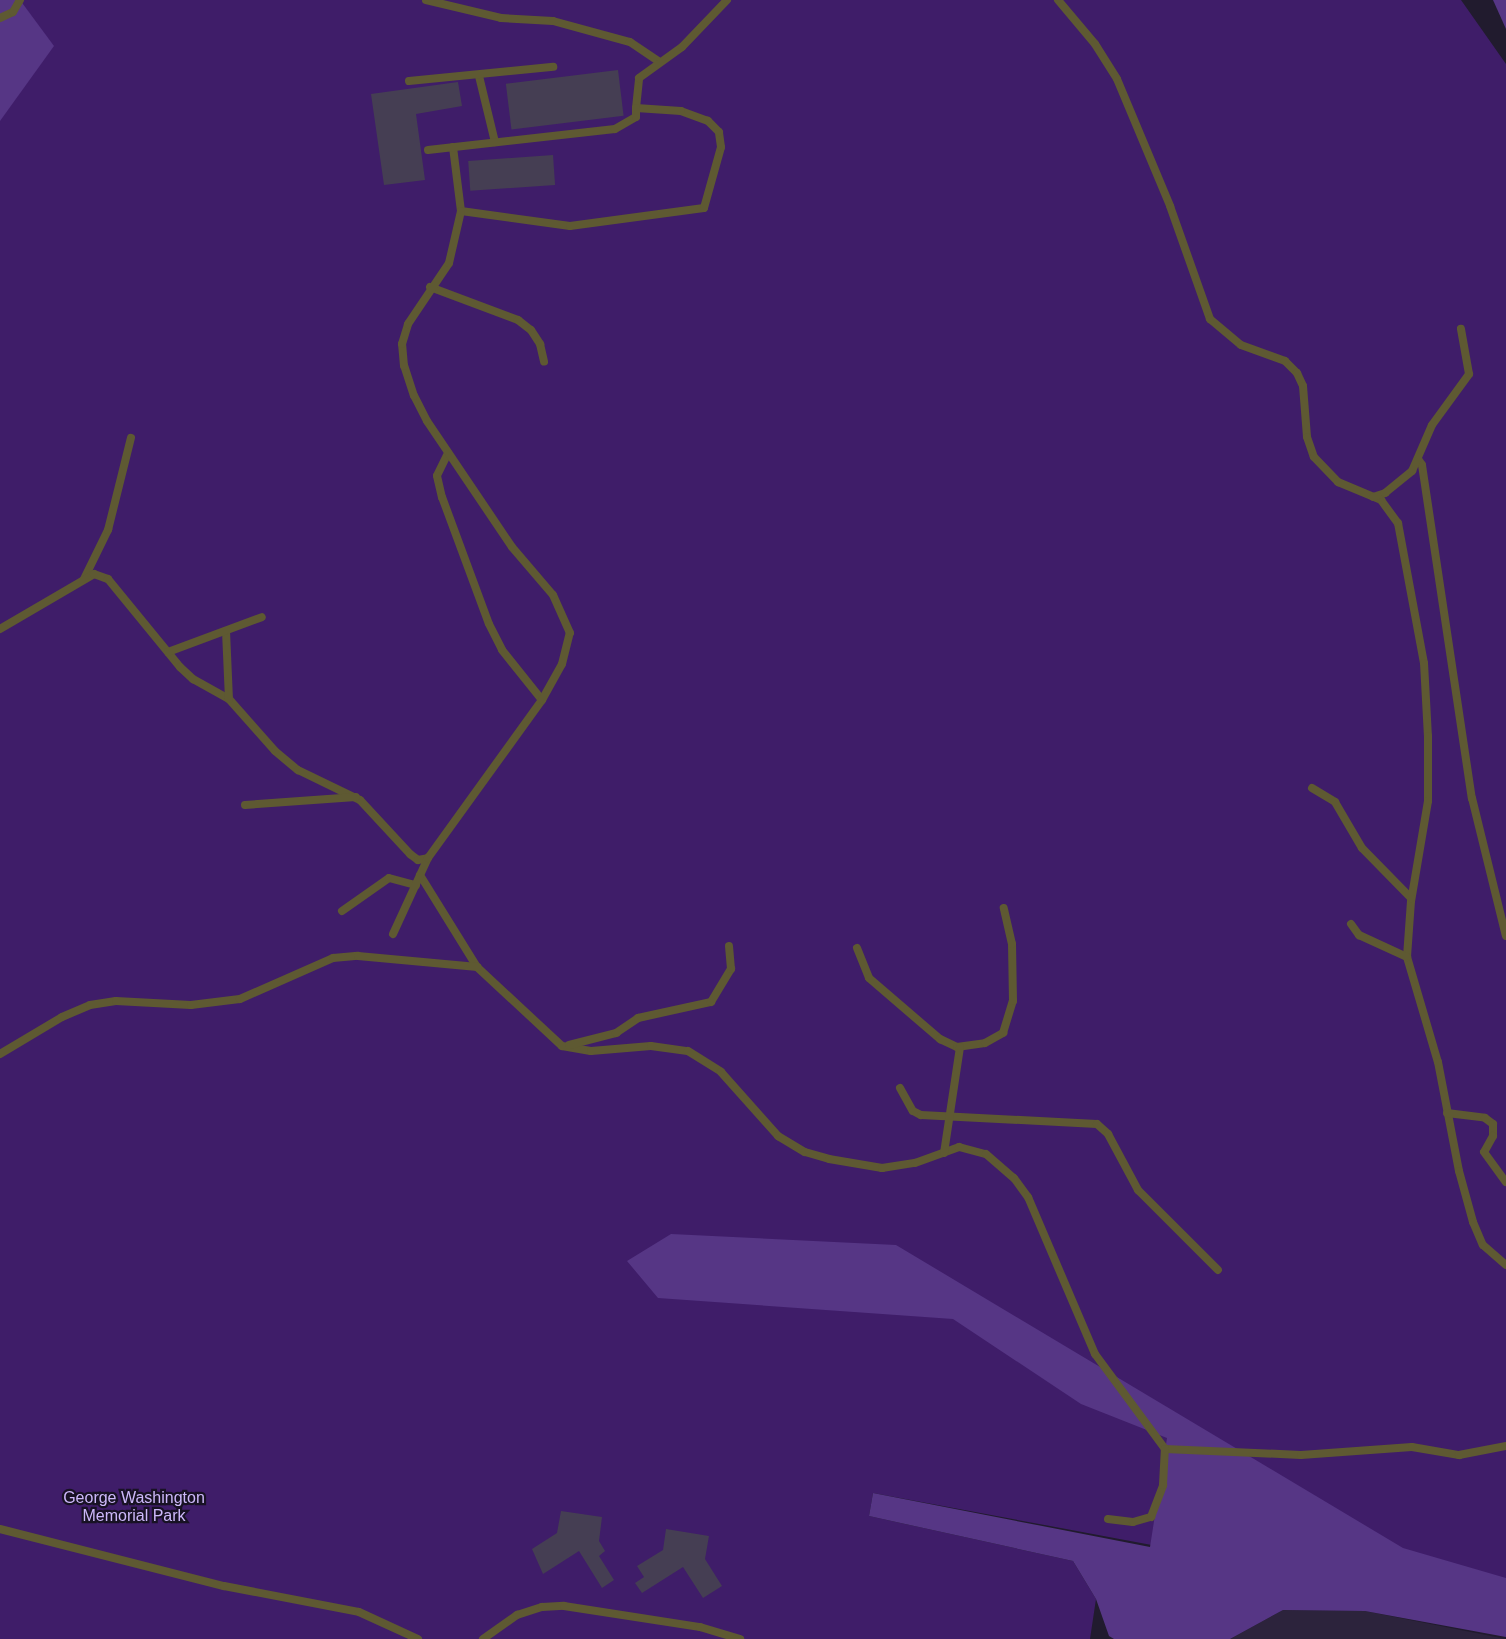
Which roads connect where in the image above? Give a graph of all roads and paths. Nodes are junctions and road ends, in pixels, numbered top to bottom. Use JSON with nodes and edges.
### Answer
{"nodes":[{"id":1,"x":20,"y":0,"type":"edge"},
{"id":2,"x":426,"y":0,"type":"edge"},
{"id":3,"x":727,"y":0,"type":"edge"},
{"id":4,"x":1058,"y":0,"type":"edge"},
{"id":5,"x":0,"y":18,"type":"edge"},
{"id":6,"x":660,"y":62,"type":"junction"},
{"id":7,"x":553,"y":67,"type":"dead end"},
{"id":8,"x":479,"y":76,"type":"junction"},
{"id":9,"x":409,"y":81,"type":"dead end"},
{"id":10,"x":636,"y":108,"type":"junction"},
{"id":11,"x":495,"y":142,"type":"junction"},
{"id":12,"x":453,"y":147,"type":"junction"},
{"id":13,"x":428,"y":150,"type":"dead end"},
{"id":14,"x":460,"y":211,"type":"junction"},
{"id":15,"x":430,"y":287,"type":"junction"},
{"id":16,"x":1461,"y":329,"type":"dead end"},
{"id":17,"x":544,"y":362,"type":"dead end"},
{"id":18,"x":131,"y":438,"type":"dead end"},
{"id":19,"x":448,"y":453,"type":"junction"},
{"id":20,"x":1418,"y":459,"type":"junction"},
{"id":21,"x":1373,"y":497,"type":"junction"},
{"id":22,"x":84,"y":580,"type":"junction"},
{"id":23,"x":262,"y":617,"type":"dead end"},
{"id":24,"x":0,"y":629,"type":"edge"},
{"id":25,"x":226,"y":631,"type":"junction"},
{"id":26,"x":168,"y":652,"type":"junction"},
{"id":27,"x":229,"y":699,"type":"junction"},
{"id":28,"x":542,"y":700,"type":"junction"},
{"id":29,"x":1312,"y":788,"type":"dead end"},
{"id":30,"x":356,"y":797,"type":"junction"},
{"id":31,"x":245,"y":805,"type":"dead end"},
{"id":32,"x":428,"y":858,"type":"junction"},
{"id":33,"x":420,"y":875,"type":"junction"},
{"id":34,"x":416,"y":885,"type":"junction"},
{"id":35,"x":1411,"y":898,"type":"junction"},
{"id":36,"x":1004,"y":908,"type":"dead end"},
{"id":37,"x":342,"y":912,"type":"dead end"},
{"id":38,"x":1351,"y":924,"type":"dead end"},
{"id":39,"x":393,"y":934,"type":"dead end"},
{"id":40,"x":1506,"y":936,"type":"edge"},
{"id":41,"x":729,"y":946,"type":"dead end"},
{"id":42,"x":857,"y":948,"type":"dead end"},
{"id":43,"x":1407,"y":957,"type":"junction"},
{"id":44,"x":477,"y":967,"type":"junction"},
{"id":45,"x":562,"y":1046,"type":"junction"},
{"id":46,"x":960,"y":1047,"type":"junction"},
{"id":47,"x":0,"y":1054,"type":"edge"},
{"id":48,"x":900,"y":1088,"type":"dead end"},
{"id":49,"x":1447,"y":1113,"type":"junction"},
{"id":50,"x":950,"y":1117,"type":"junction"},
{"id":51,"x":944,"y":1153,"type":"junction"},
{"id":52,"x":1506,"y":1182,"type":"edge"},
{"id":53,"x":1506,"y":1265,"type":"edge"},
{"id":54,"x":1218,"y":1270,"type":"dead end"},
{"id":55,"x":1506,"y":1446,"type":"edge"},
{"id":56,"x":1165,"y":1449,"type":"junction"},
{"id":57,"x":1108,"y":1519,"type":"dead end"},
{"id":58,"x":0,"y":1529,"type":"edge"},
{"id":59,"x":418,"y":1639,"type":"edge"},
{"id":60,"x":483,"y":1639,"type":"edge"},
{"id":61,"x":740,"y":1639,"type":"edge"}],
"edges":[{"from":1,"to":5,"type":"lane"},
{"from":2,"to":6,"type":"lane"},
{"from":3,"to":6,"type":"lane"},
{"from":4,"to":21,"type":"lane"},
{"from":6,"to":10,"type":"lane"},
{"from":7,"to":8,"type":"lane"},
{"from":8,"to":9,"type":"lane"},
{"from":8,"to":11,"type":"lane"},
{"from":10,"to":11,"type":"lane"},
{"from":10,"to":14,"type":"lane"},
{"from":11,"to":12,"type":"lane"},
{"from":12,"to":13,"type":"lane"},
{"from":12,"to":14,"type":"lane"},
{"from":14,"to":15,"type":"lane"},
{"from":15,"to":17,"type":"lane"},
{"from":15,"to":19,"type":"lane"},
{"from":16,"to":20,"type":"lane"},
{"from":18,"to":22,"type":"lane"},
{"from":19,"to":28,"type":"lane"},
{"from":19,"to":28,"type":"lane"},
{"from":20,"to":21,"type":"lane"},
{"from":20,"to":40,"type":"lane"},
{"from":21,"to":35,"type":"lane"},
{"from":22,"to":24,"type":"lane"},
{"from":22,"to":26,"type":"lane"},
{"from":23,"to":25,"type":"lane"},
{"from":25,"to":26,"type":"lane"},
{"from":25,"to":27,"type":"lane"},
{"from":26,"to":27,"type":"lane"},
{"from":27,"to":30,"type":"lane"},
{"from":28,"to":32,"type":"lane"},
{"from":29,"to":35,"type":"lane"},
{"from":30,"to":31,"type":"lane"},
{"from":30,"to":32,"type":"lane"},
{"from":32,"to":33,"type":"lane"},
{"from":33,"to":34,"type":"lane"},
{"from":33,"to":44,"type":"lane"},
{"from":34,"to":37,"type":"lane"},
{"from":34,"to":39,"type":"lane"},
{"from":35,"to":43,"type":"lane"},
{"from":36,"to":46,"type":"lane"},
{"from":38,"to":43,"type":"lane"},
{"from":41,"to":45,"type":"lane"},
{"from":42,"to":46,"type":"lane"},
{"from":43,"to":49,"type":"lane"},
{"from":44,"to":45,"type":"lane"},
{"from":44,"to":47,"type":"lane"},
{"from":45,"to":51,"type":"lane"},
{"from":46,"to":50,"type":"lane"},
{"from":48,"to":50,"type":"lane"},
{"from":49,"to":52,"type":"lane"},
{"from":49,"to":53,"type":"lane"},
{"from":50,"to":51,"type":"lane"},
{"from":50,"to":54,"type":"lane"},
{"from":51,"to":56,"type":"lane"},
{"from":55,"to":56,"type":"lane"},
{"from":56,"to":57,"type":"lane"},
{"from":58,"to":59,"type":"lane"},
{"from":60,"to":61,"type":"lane"}]}
